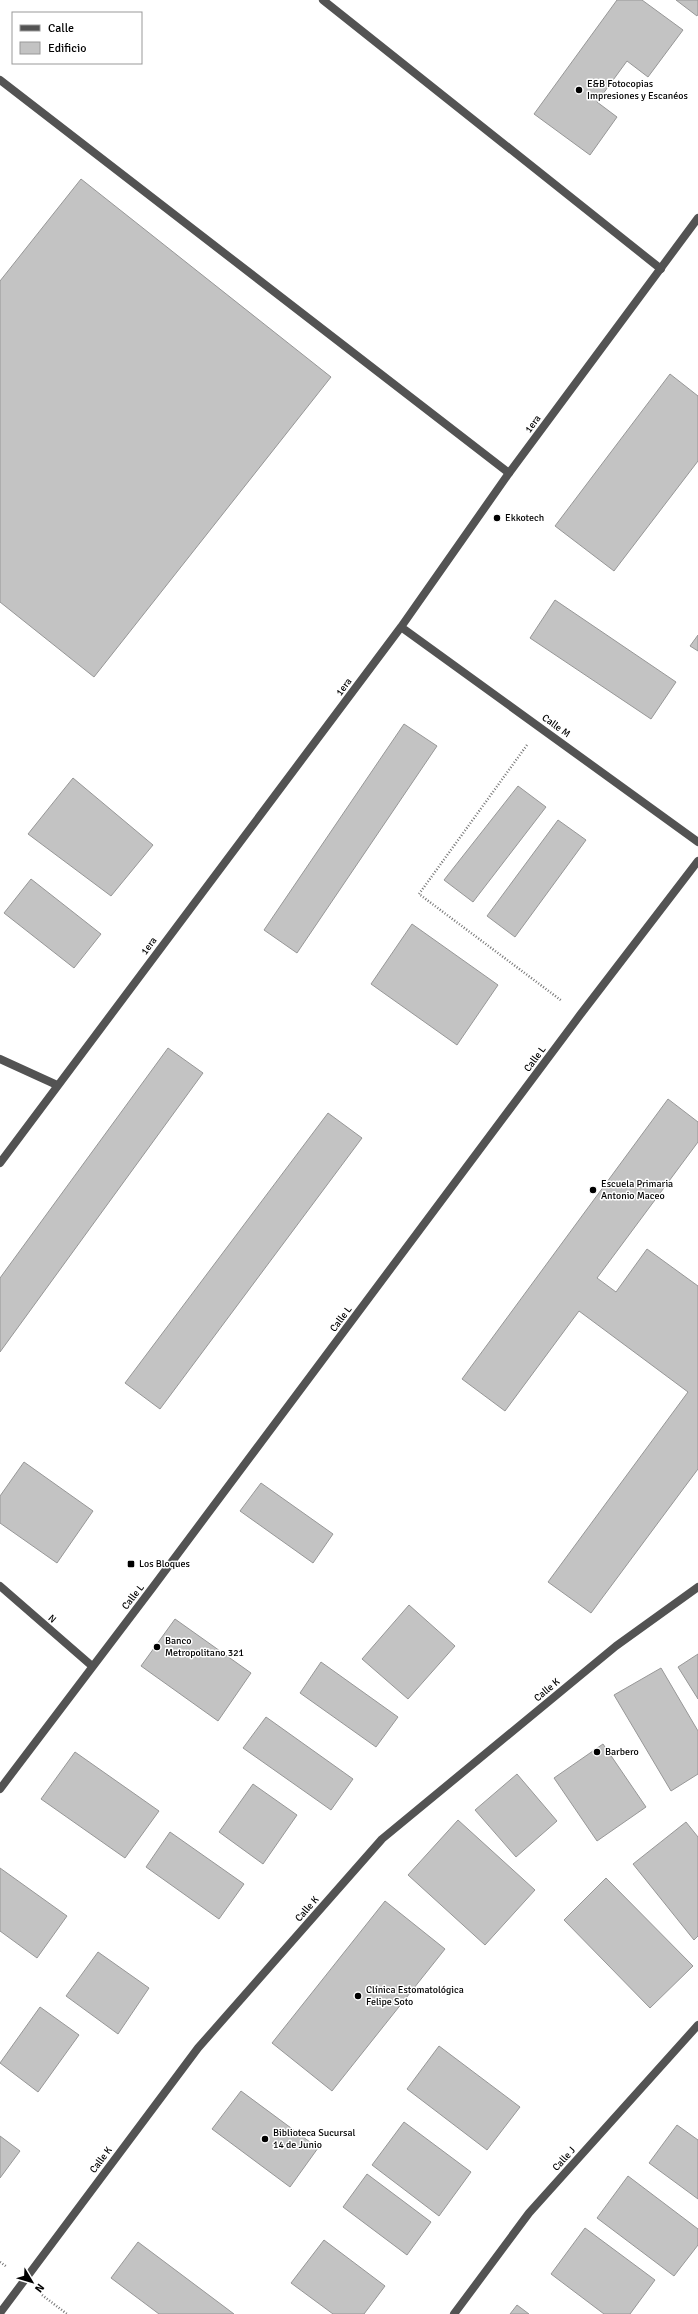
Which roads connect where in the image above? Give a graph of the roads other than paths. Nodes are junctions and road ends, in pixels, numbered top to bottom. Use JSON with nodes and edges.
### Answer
{"nodes":[{"id":1,"x":323,"y":0,"type":"edge"},
{"id":2,"x":0,"y":80,"type":"edge"},
{"id":3,"x":698,"y":218,"type":"edge"},
{"id":4,"x":661,"y":269,"type":"junction"},
{"id":5,"x":509,"y":473,"type":"junction"},
{"id":6,"x":401,"y":627,"type":"junction"},
{"id":7,"x":698,"y":842,"type":"edge"},
{"id":8,"x":698,"y":861,"type":"edge"},
{"id":9,"x":0,"y":1059,"type":"edge"},
{"id":10,"x":57,"y":1085,"type":"junction"},
{"id":11,"x":0,"y":1162,"type":"edge"},
{"id":12,"x":0,"y":1586,"type":"edge"},
{"id":13,"x":698,"y":1587,"type":"edge"},
{"id":14,"x":92,"y":1666,"type":"junction"},
{"id":15,"x":0,"y":1789,"type":"edge"},
{"id":16,"x":698,"y":2025,"type":"edge"},
{"id":17,"x":0,"y":2313,"type":"edge"},
{"id":18,"x":454,"y":2314,"type":"edge"}],
"edges":[{"from":1,"to":4,"type":"street"},
{"from":2,"to":5,"type":"street"},
{"from":3,"to":4,"type":"street","name":"1era"},
{"from":4,"to":5,"type":"street","name":"1era"},
{"from":5,"to":6,"type":"street","name":"1era"},
{"from":6,"to":7,"type":"street","name":"Calle M"},
{"from":6,"to":10,"type":"street","name":"1era"},
{"from":8,"to":14,"type":"street","name":"Calle L"},
{"from":9,"to":10,"type":"street"},
{"from":10,"to":11,"type":"street","name":"1era"},
{"from":12,"to":14,"type":"street","name":"N"},
{"from":13,"to":17,"type":"street","name":"Calle K"},
{"from":14,"to":15,"type":"street","name":"Calle L"},
{"from":16,"to":18,"type":"street","name":"Calle J"}]}
